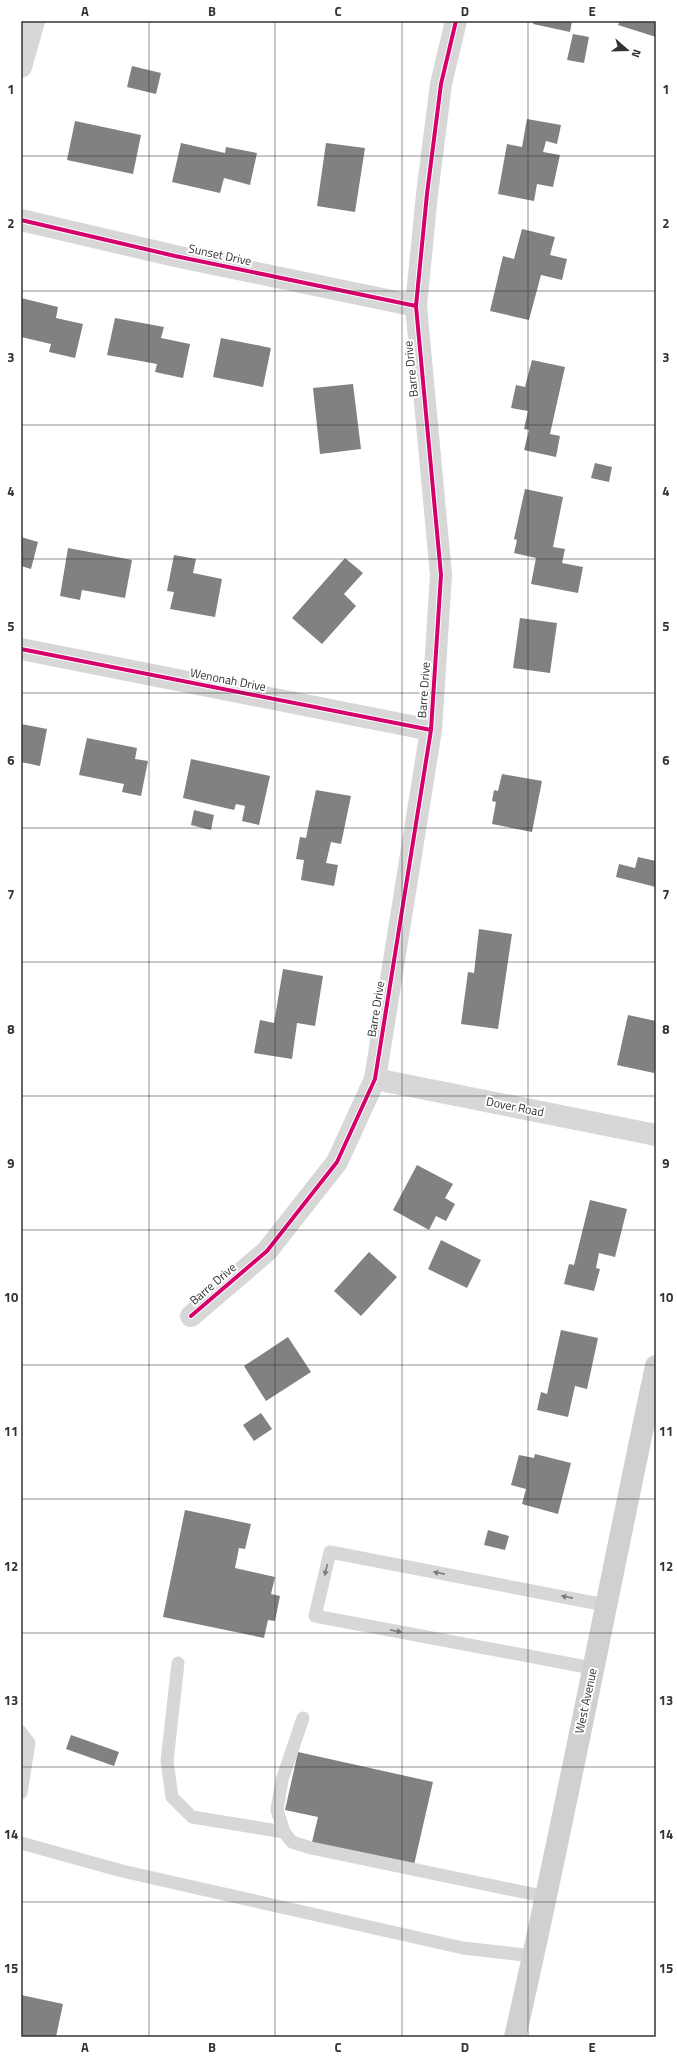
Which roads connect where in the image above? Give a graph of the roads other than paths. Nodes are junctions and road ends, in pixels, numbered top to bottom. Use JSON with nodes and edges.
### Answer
{"nodes":[{"id":1,"x":34,"y":21,"type":"edge"},
{"id":2,"x":456,"y":21,"type":"edge"},
{"id":3,"x":21,"y":67,"type":"edge"},
{"id":4,"x":21,"y":220,"type":"edge"},
{"id":5,"x":416,"y":306,"type":"junction"},
{"id":6,"x":21,"y":649,"type":"edge"},
{"id":7,"x":431,"y":730,"type":"junction"},
{"id":8,"x":375,"y":1079,"type":"junction"},
{"id":9,"x":656,"y":1135,"type":"edge"},
{"id":10,"x":191,"y":1316,"type":"dead end"},
{"id":11,"x":656,"y":1366,"type":"edge"},
{"id":12,"x":605,"y":1605,"type":"junction"},
{"id":13,"x":178,"y":1663,"type":"dead end"},
{"id":14,"x":592,"y":1668,"type":"junction"},
{"id":15,"x":303,"y":1718,"type":"dead end"},
{"id":16,"x":21,"y":1732,"type":"edge"},
{"id":17,"x":21,"y":1793,"type":"edge"},
{"id":18,"x":284,"y":1832,"type":"junction"},
{"id":19,"x":21,"y":1843,"type":"edge"},
{"id":20,"x":546,"y":1897,"type":"junction"},
{"id":21,"x":533,"y":1956,"type":"junction"},
{"id":22,"x":515,"y":2037,"type":"edge"}],
"edges":[{"from":1,"to":3,"type":"street"},
{"from":2,"to":5,"type":"street","name":"Barre Drive"},
{"from":4,"to":5,"type":"street","name":"Sunset Drive"},
{"from":5,"to":7,"type":"street","name":"Barre Drive"},
{"from":6,"to":7,"type":"street","name":"Wenonah Drive"},
{"from":7,"to":8,"type":"street","name":"Barre Drive"},
{"from":8,"to":9,"type":"street","name":"Dover Road"},
{"from":8,"to":10,"type":"street","name":"Barre Drive"},
{"from":11,"to":12,"type":"main road","name":"West Avenue"},
{"from":12,"to":14,"type":"main road","name":"West Avenue"},
{"from":12,"to":14,"type":"lane","one_way":true},
{"from":13,"to":18,"type":"lane"},
{"from":14,"to":20,"type":"main road","name":"West Avenue"},
{"from":15,"to":18,"type":"lane"},
{"from":16,"to":17,"type":"lane"},
{"from":18,"to":20,"type":"lane"},
{"from":19,"to":21,"type":"lane"},
{"from":20,"to":21,"type":"main road","name":"West Avenue"},
{"from":21,"to":22,"type":"main road","name":"West Avenue"}]}
